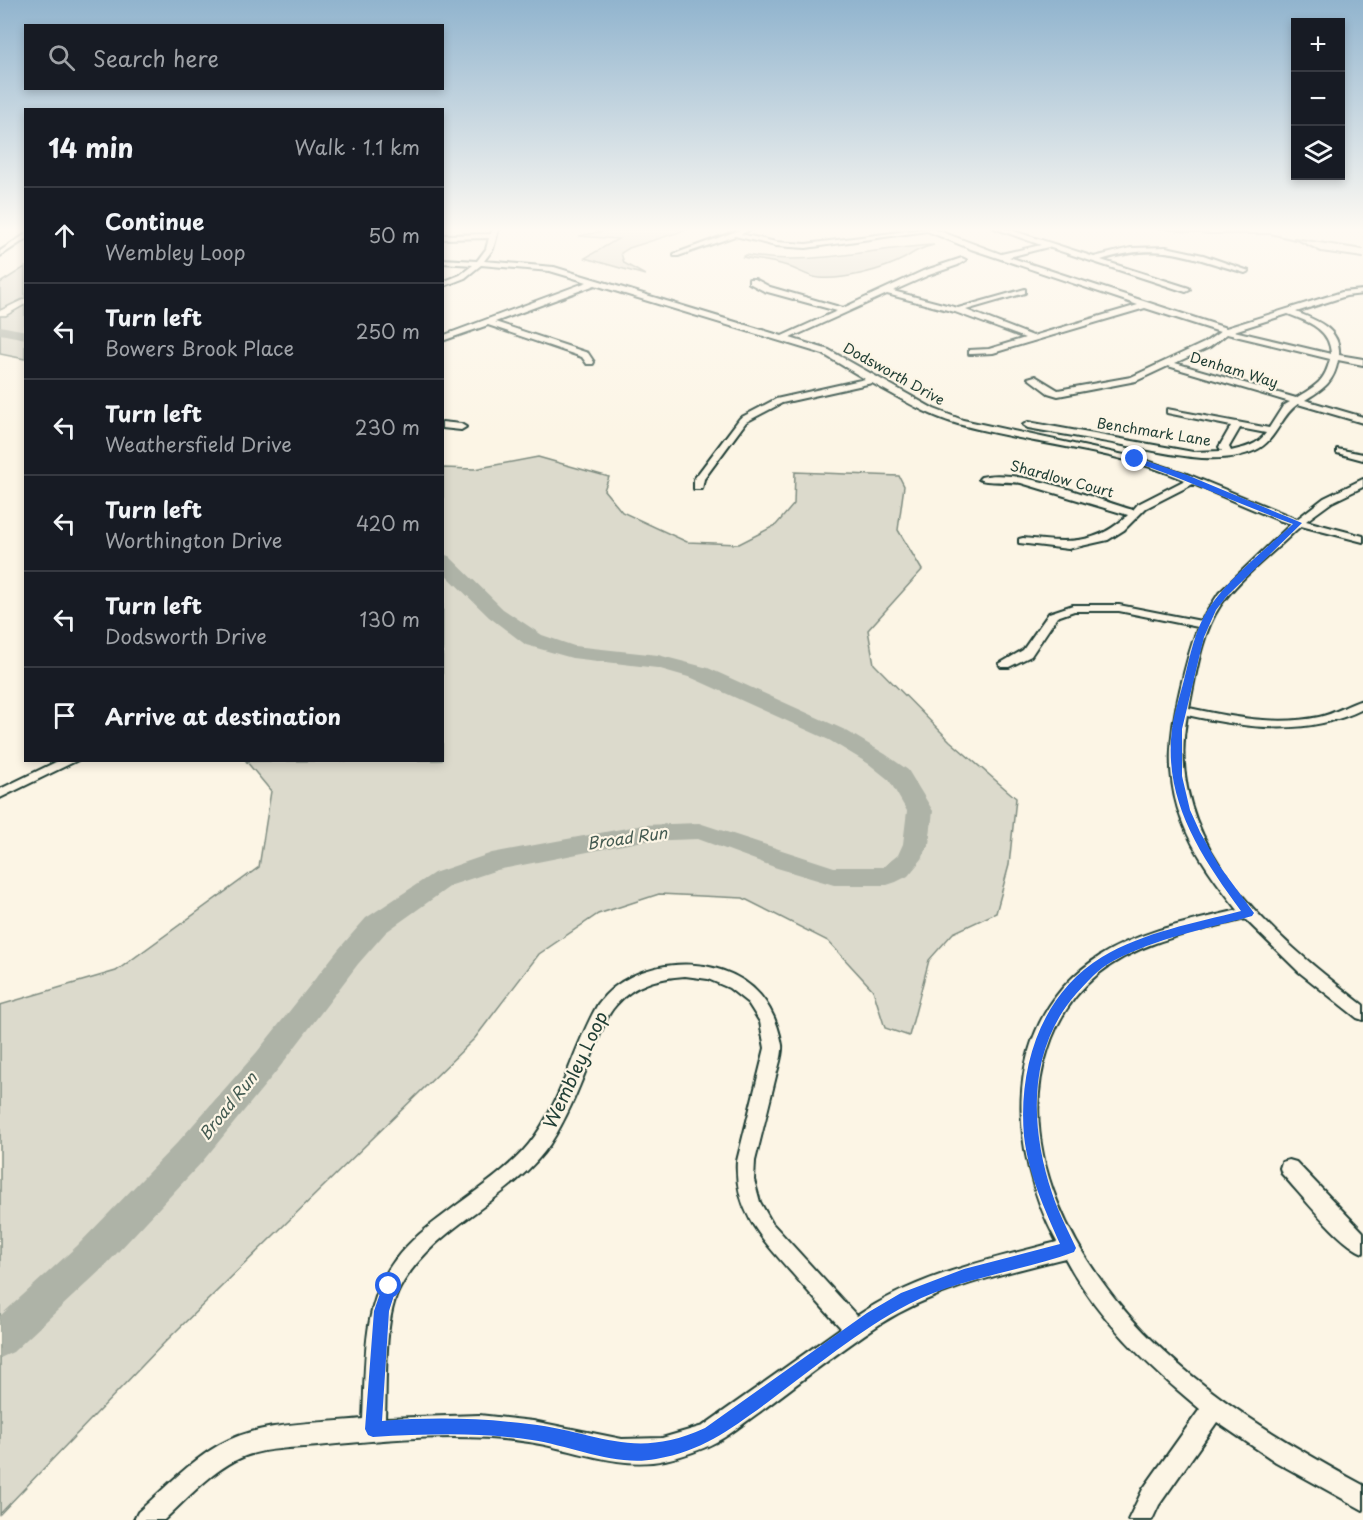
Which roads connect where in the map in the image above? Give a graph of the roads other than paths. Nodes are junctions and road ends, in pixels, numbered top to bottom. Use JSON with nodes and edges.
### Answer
{"nodes":[{"id":1,"x":550,"y":299,"type":"edge"},
{"id":2,"x":652,"y":299,"type":"edge"},
{"id":3,"x":800,"y":299,"type":"edge"},
{"id":4,"x":868,"y":299,"type":"edge"},
{"id":5,"x":916,"y":299,"type":"edge"},
{"id":6,"x":995,"y":299,"type":"edge"},
{"id":7,"x":1124,"y":299,"type":"edge"},
{"id":8,"x":1332,"y":299,"type":"edge"},
{"id":9,"x":1144,"y":306,"type":"junction"},
{"id":10,"x":842,"y":310,"type":"junction"},
{"id":11,"x":958,"y":310,"type":"junction"},
{"id":12,"x":1290,"y":312,"type":"junction"},
{"id":13,"x":488,"y":322,"type":"junction"},
{"id":14,"x":1226,"y":332,"type":"junction"},
{"id":15,"x":444,"y":338,"type":"edge"},
{"id":16,"x":784,"y":338,"type":"junction"},
{"id":17,"x":1034,"y":339,"type":"junction"},
{"id":18,"x":972,"y":352,"type":"dead end"},
{"id":19,"x":1335,"y":358,"type":"junction"},
{"id":20,"x":590,"y":362,"type":"dead end"},
{"id":21,"x":1363,"y":362,"type":"edge"},
{"id":22,"x":1166,"y":363,"type":"junction"},
{"id":23,"x":1032,"y":378,"type":"dead end"},
{"id":24,"x":873,"y":381,"type":"junction"},
{"id":25,"x":1295,"y":402,"type":"junction"},
{"id":26,"x":1170,"y":411,"type":"dead end"},
{"id":27,"x":1363,"y":420,"type":"edge"},
{"id":28,"x":1237,"y":424,"type":"junction"},
{"id":29,"x":444,"y":425,"type":"edge"},
{"id":30,"x":1028,"y":425,"type":"dead end"},
{"id":31,"x":461,"y":427,"type":"dead end"},
{"id":32,"x":1067,"y":432,"type":"junction"},
{"id":33,"x":1271,"y":432,"type":"junction"},
{"id":34,"x":1060,"y":443,"type":"junction"},
{"id":35,"x":1341,"y":451,"type":"dead end"},
{"id":36,"x":1228,"y":454,"type":"junction"},
{"id":37,"x":1363,"y":457,"type":"edge"},
{"id":38,"x":984,"y":478,"type":"dead end"},
{"id":39,"x":1193,"y":480,"type":"junction"},
{"id":40,"x":1363,"y":482,"type":"edge"},
{"id":41,"x":698,"y":487,"type":"dead end"},
{"id":42,"x":1134,"y":513,"type":"junction"},
{"id":43,"x":1298,"y":523,"type":"junction"},
{"id":44,"x":1363,"y":539,"type":"edge"},
{"id":45,"x":1023,"y":541,"type":"dead end"},
{"id":46,"x":1204,"y":625,"type":"junction"},
{"id":47,"x":1005,"y":663,"type":"dead end"},
{"id":48,"x":1363,"y":704,"type":"edge"},
{"id":49,"x":1181,"y":710,"type":"junction"},
{"id":50,"x":68,"y":762,"type":"edge"},
{"id":51,"x":0,"y":794,"type":"edge"},
{"id":52,"x":1248,"y":913,"type":"junction"},
{"id":53,"x":1363,"y":1014,"type":"edge"},
{"id":54,"x":1289,"y":1168,"type":"dead end"},
{"id":55,"x":1363,"y":1244,"type":"edge"},
{"id":56,"x":1069,"y":1248,"type":"junction"},
{"id":57,"x":855,"y":1329,"type":"junction"},
{"id":58,"x":1215,"y":1407,"type":"junction"},
{"id":59,"x":373,"y":1429,"type":"junction"},
{"id":60,"x":1363,"y":1498,"type":"edge"},
{"id":61,"x":146,"y":1520,"type":"edge"},
{"id":62,"x":1140,"y":1520,"type":"edge"}],
"edges":[{"from":1,"to":13,"type":"street"},
{"from":2,"to":16,"type":"street","name":"Dodsworth Drive"},
{"from":3,"to":10,"type":"street"},
{"from":4,"to":10,"type":"street"},
{"from":5,"to":11,"type":"street"},
{"from":6,"to":11,"type":"street"},
{"from":7,"to":9,"type":"street"},
{"from":8,"to":12,"type":"street"},
{"from":9,"to":14,"type":"street"},
{"from":9,"to":17,"type":"street"},
{"from":10,"to":16,"type":"street"},
{"from":11,"to":17,"type":"street"},
{"from":12,"to":14,"type":"street"},
{"from":12,"to":19,"type":"street"},
{"from":13,"to":15,"type":"street"},
{"from":13,"to":20,"type":"street"},
{"from":14,"to":19,"type":"street"},
{"from":14,"to":22,"type":"street"},
{"from":16,"to":24,"type":"street","name":"Dodsworth Drive"},
{"from":17,"to":18,"type":"street"},
{"from":19,"to":21,"type":"street"},
{"from":19,"to":25,"type":"street","name":"Benchmark Lane"},
{"from":22,"to":23,"type":"street"},
{"from":22,"to":25,"type":"street","name":"Denham Way"},
{"from":24,"to":34,"type":"street","name":"Dodsworth Drive"},
{"from":24,"to":41,"type":"street"},
{"from":25,"to":27,"type":"street","name":"Denham Way"},
{"from":25,"to":33,"type":"street","name":"Benchmark Lane"},
{"from":26,"to":28,"type":"street"},
{"from":28,"to":33,"type":"street"},
{"from":28,"to":36,"type":"street"},
{"from":29,"to":31,"type":"street"},
{"from":30,"to":32,"type":"street","name":"Benchmark Lane"},
{"from":32,"to":34,"type":"street"},
{"from":32,"to":36,"type":"street","name":"Benchmark Lane"},
{"from":33,"to":36,"type":"street","name":"Benchmark Lane"},
{"from":34,"to":39,"type":"street","name":"Dodsworth Drive"},
{"from":35,"to":37,"type":"street"},
{"from":38,"to":42,"type":"street","name":"Shardlow Court"},
{"from":39,"to":42,"type":"street"},
{"from":39,"to":43,"type":"street","name":"Dodsworth Drive"},
{"from":40,"to":43,"type":"street"},
{"from":42,"to":45,"type":"street"},
{"from":43,"to":44,"type":"street","name":"Dodsworth Drive"},
{"from":43,"to":46,"type":"street"},
{"from":46,"to":47,"type":"street"},
{"from":46,"to":49,"type":"street"},
{"from":48,"to":49,"type":"street"},
{"from":49,"to":52,"type":"street"},
{"from":50,"to":51,"type":"street"},
{"from":52,"to":53,"type":"street"},
{"from":52,"to":56,"type":"street"},
{"from":54,"to":55,"type":"street"},
{"from":56,"to":57,"type":"street"},
{"from":56,"to":58,"type":"street"},
{"from":57,"to":59,"type":"street"},
{"from":57,"to":59,"type":"street","name":"Wembley Loop"},
{"from":58,"to":60,"type":"street"},
{"from":58,"to":62,"type":"street"},
{"from":59,"to":61,"type":"street"}]}
